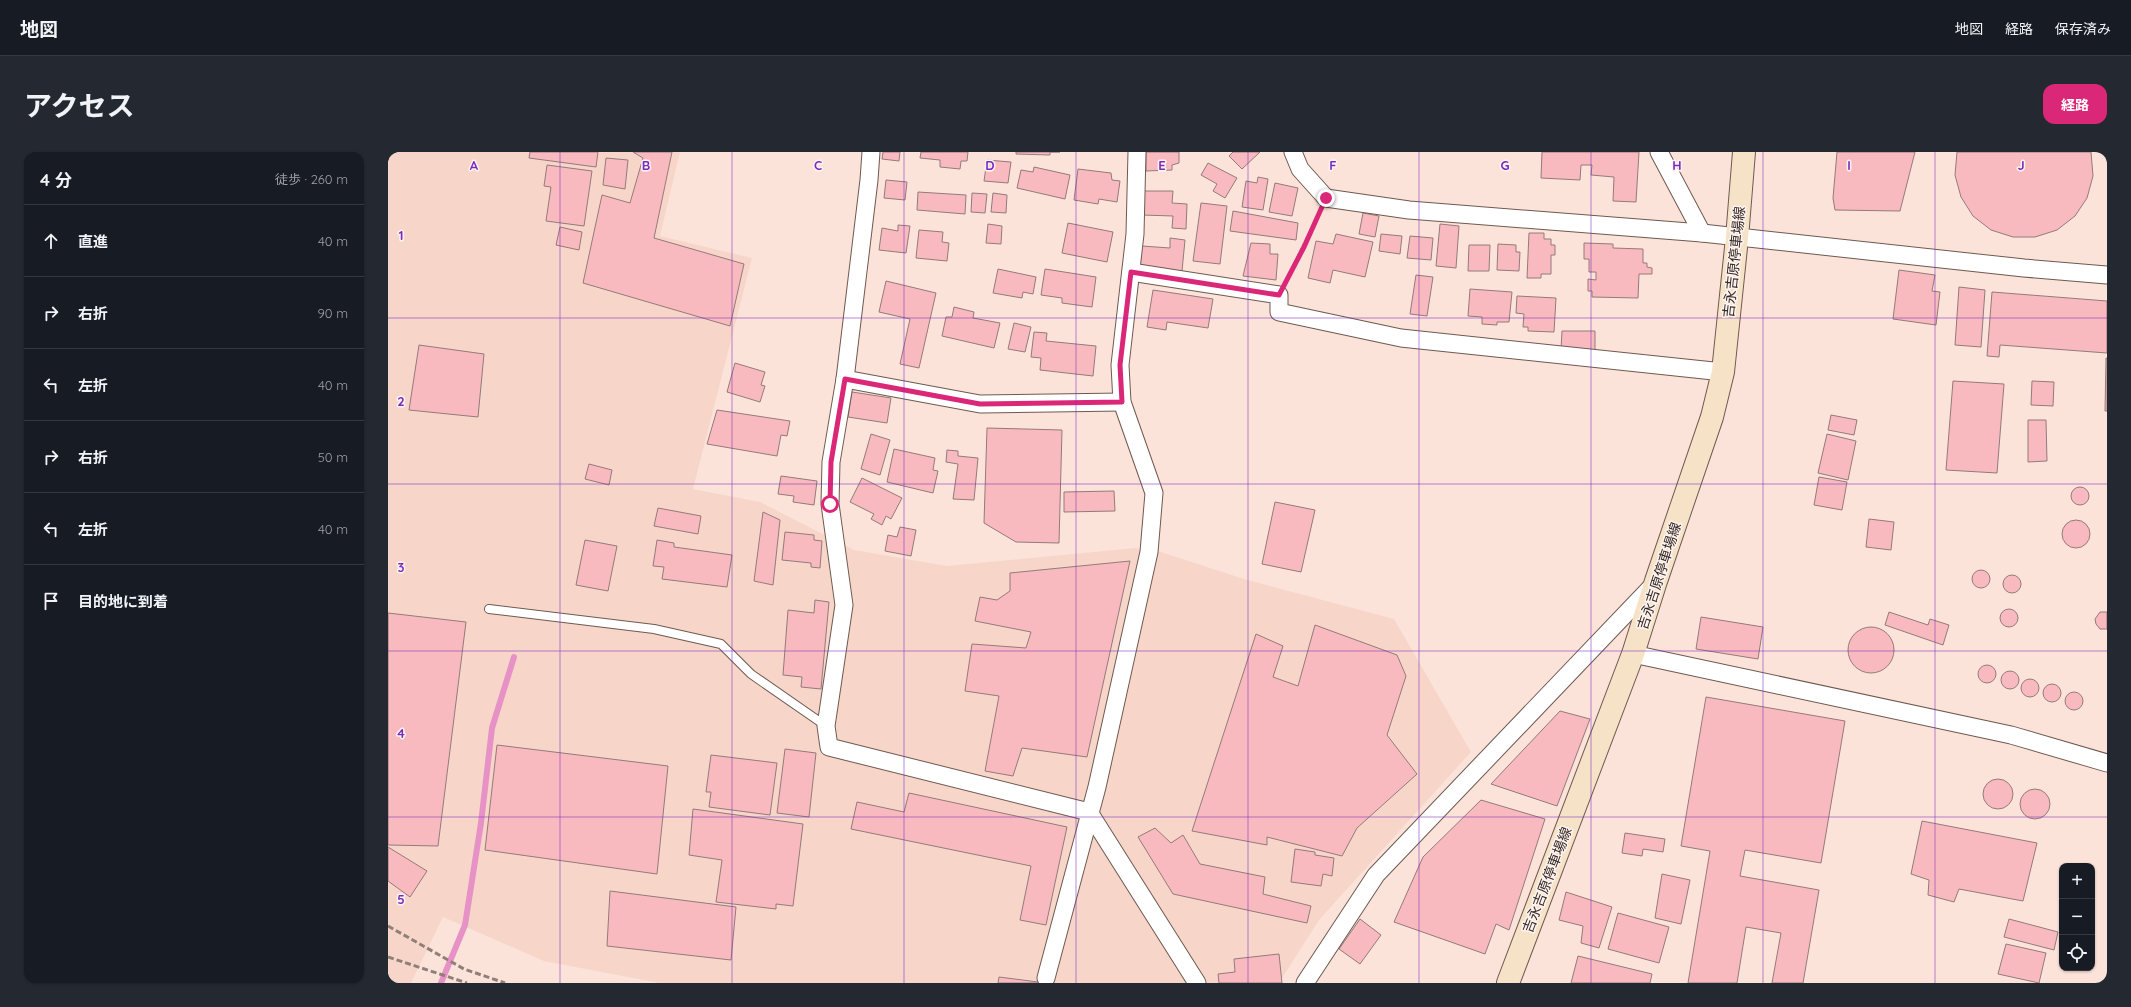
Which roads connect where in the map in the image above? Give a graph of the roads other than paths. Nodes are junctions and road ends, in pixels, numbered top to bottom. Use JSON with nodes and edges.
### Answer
{"nodes":[{"id":1,"x":871,"y":152,"type":"edge"},
{"id":2,"x":1137,"y":152,"type":"edge"},
{"id":3,"x":1293,"y":152,"type":"edge"},
{"id":4,"x":1659,"y":152,"type":"edge"},
{"id":5,"x":1744,"y":152,"type":"edge"},
{"id":6,"x":1702,"y":233,"type":"junction"},
{"id":7,"x":1737,"y":238,"type":"junction"},
{"id":8,"x":1131,"y":272,"type":"junction"},
{"id":9,"x":2107,"y":275,"type":"edge"},
{"id":10,"x":1723,"y":372,"type":"junction"},
{"id":11,"x":845,"y":379,"type":"junction"},
{"id":12,"x":1122,"y":402,"type":"junction"},
{"id":13,"x":1656,"y":581,"type":"junction"},
{"id":14,"x":489,"y":609,"type":"dead end"},
{"id":15,"x":1633,"y":654,"type":"junction"},
{"id":16,"x":826,"y":726,"type":"junction"},
{"id":17,"x":2107,"y":763,"type":"edge"},
{"id":18,"x":1089,"y":812,"type":"junction"},
{"id":19,"x":1046,"y":978,"type":"dead end"},
{"id":20,"x":1197,"y":983,"type":"edge"},
{"id":21,"x":1305,"y":983,"type":"edge"},
{"id":22,"x":1508,"y":983,"type":"edge"}],
"edges":[{"from":1,"to":11,"type":"street"},
{"from":2,"to":8,"type":"street"},
{"from":3,"to":6,"type":"street"},
{"from":4,"to":6,"type":"street"},
{"from":5,"to":7,"type":"main road","name":"吉永吉原停車場線"},
{"from":6,"to":7,"type":"street"},
{"from":7,"to":9,"type":"street"},
{"from":7,"to":10,"type":"main road","name":"吉永吉原停車場線"},
{"from":8,"to":10,"type":"street"},
{"from":8,"to":12,"type":"street"},
{"from":10,"to":13,"type":"main road","name":"吉永吉原停車場線"},
{"from":11,"to":12,"type":"street"},
{"from":11,"to":16,"type":"street"},
{"from":12,"to":18,"type":"street"},
{"from":13,"to":15,"type":"main road","name":"吉永吉原停車場線"},
{"from":13,"to":21,"type":"street"},
{"from":14,"to":16,"type":"lane"},
{"from":15,"to":17,"type":"street"},
{"from":15,"to":22,"type":"main road","name":"吉永吉原停車場線"},
{"from":16,"to":18,"type":"street"},
{"from":18,"to":19,"type":"street"},
{"from":18,"to":20,"type":"street"}]}
